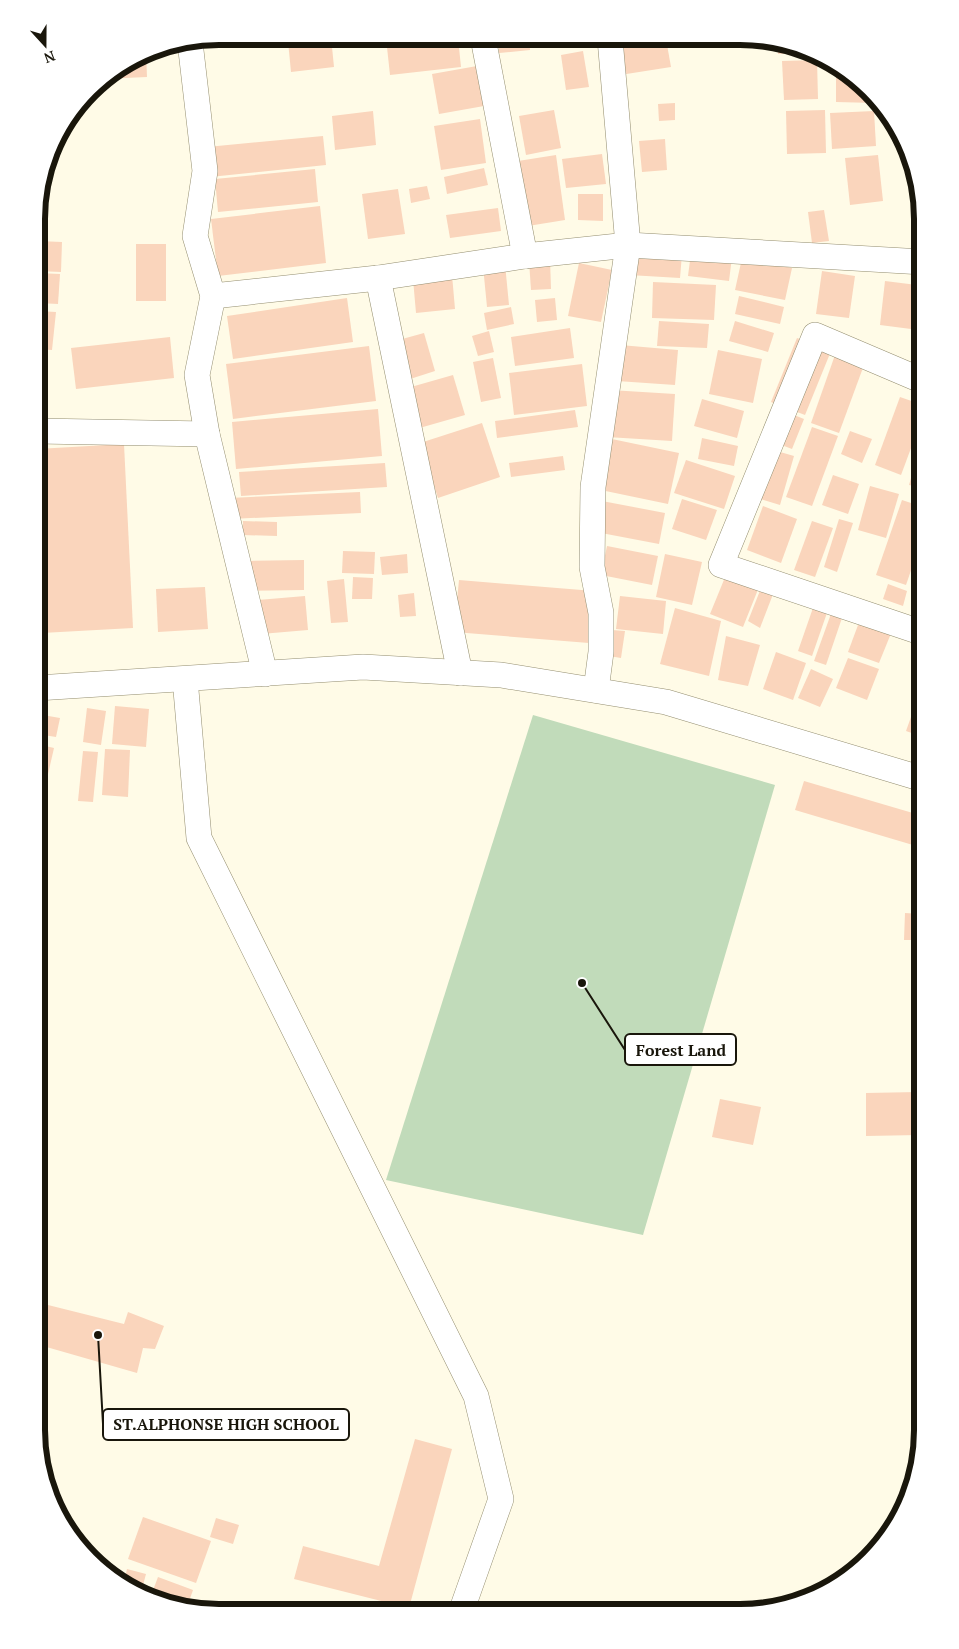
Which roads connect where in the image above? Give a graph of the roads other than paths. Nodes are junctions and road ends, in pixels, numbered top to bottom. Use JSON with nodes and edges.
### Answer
{"nodes":[{"id":1,"x":484,"y":45,"type":"edge"},
{"id":2,"x":611,"y":45,"type":"edge"},
{"id":3,"x":191,"y":47,"type":"edge"},
{"id":4,"x":628,"y":245,"type":"junction"},
{"id":5,"x":525,"y":256,"type":"junction"},
{"id":6,"x":914,"y":261,"type":"edge"},
{"id":7,"x":378,"y":278,"type":"junction"},
{"id":8,"x":213,"y":296,"type":"junction"},
{"id":9,"x":914,"y":377,"type":"edge"},
{"id":10,"x":45,"y":431,"type":"edge"},
{"id":11,"x":207,"y":434,"type":"junction"},
{"id":12,"x":914,"y":630,"type":"edge"},
{"id":13,"x":460,"y":672,"type":"junction"},
{"id":14,"x":265,"y":674,"type":"junction"},
{"id":15,"x":184,"y":679,"type":"junction"},
{"id":16,"x":45,"y":688,"type":"edge"},
{"id":17,"x":596,"y":690,"type":"junction"},
{"id":18,"x":914,"y":777,"type":"edge"},
{"id":19,"x":464,"y":1604,"type":"edge"}],
"edges":[{"from":1,"to":5,"type":"street"},
{"from":2,"to":4,"type":"street"},
{"from":3,"to":8,"type":"street"},
{"from":4,"to":5,"type":"street"},
{"from":4,"to":6,"type":"street"},
{"from":4,"to":17,"type":"street"},
{"from":5,"to":7,"type":"street"},
{"from":7,"to":8,"type":"street"},
{"from":7,"to":13,"type":"street"},
{"from":8,"to":11,"type":"street"},
{"from":9,"to":12,"type":"street"},
{"from":10,"to":11,"type":"street"},
{"from":11,"to":14,"type":"street"},
{"from":13,"to":14,"type":"street"},
{"from":13,"to":17,"type":"street"},
{"from":14,"to":15,"type":"street"},
{"from":15,"to":16,"type":"street"},
{"from":15,"to":19,"type":"street"},
{"from":17,"to":18,"type":"street"}]}
